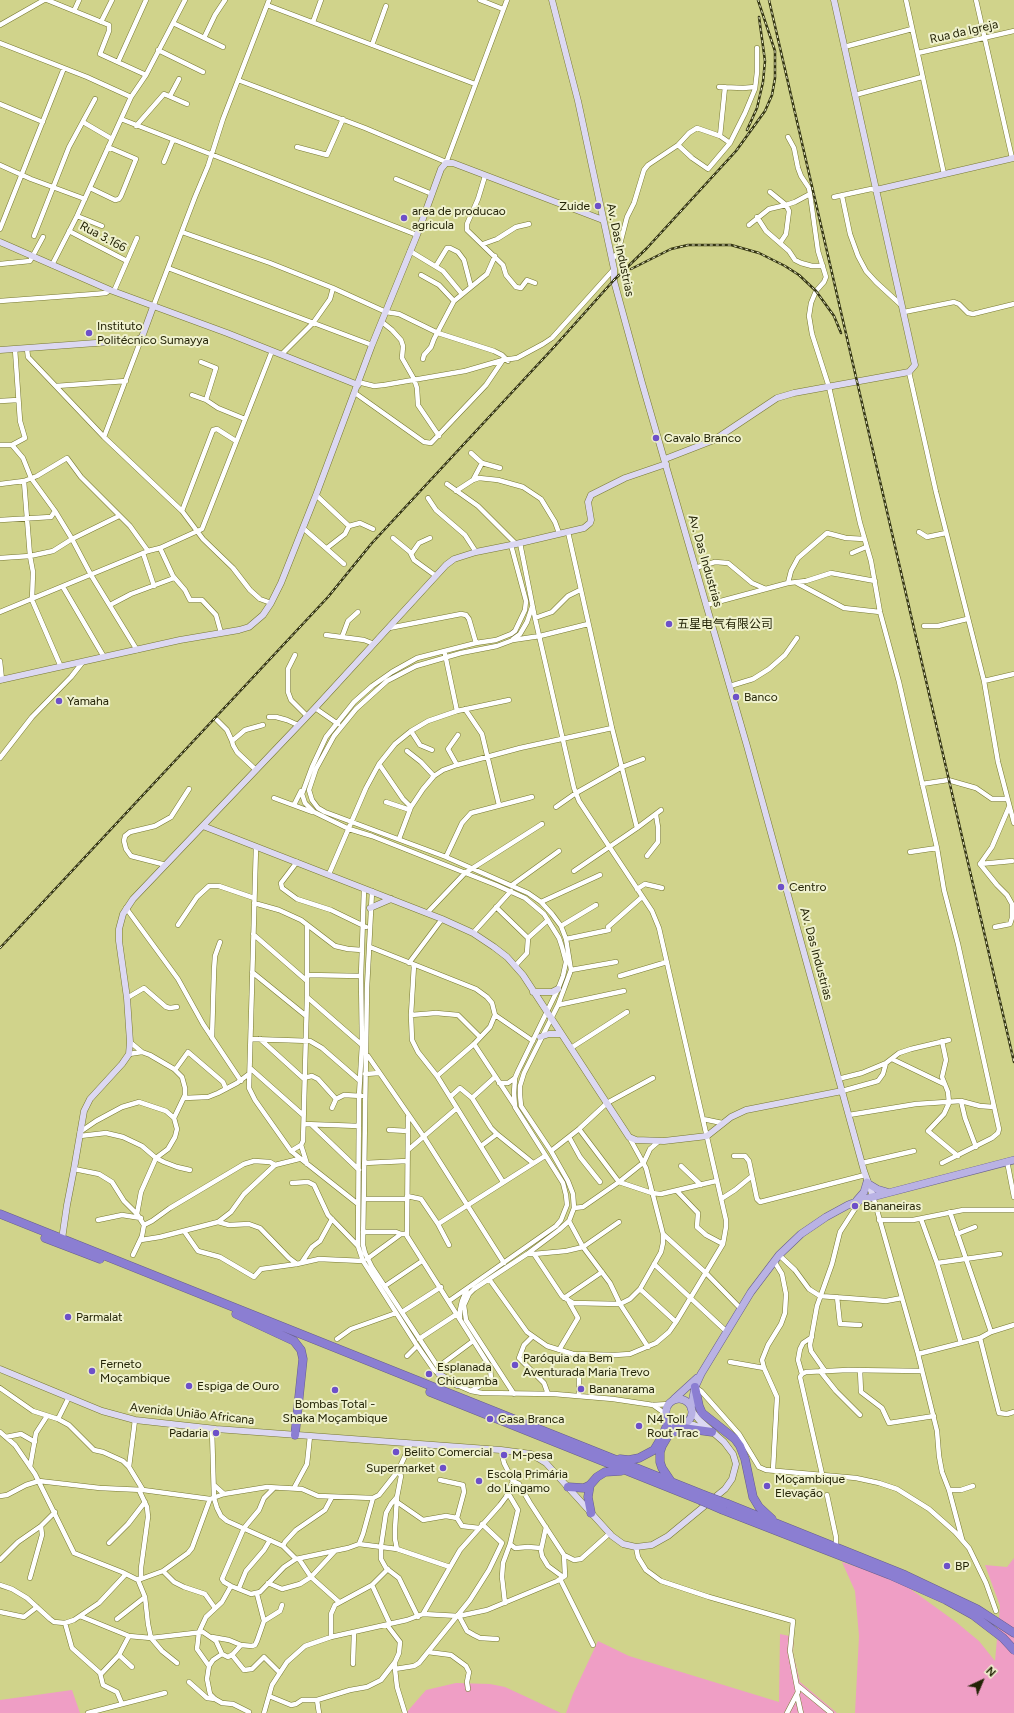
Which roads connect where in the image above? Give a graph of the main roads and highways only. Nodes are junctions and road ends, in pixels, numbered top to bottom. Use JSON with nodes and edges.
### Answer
{"nodes":[{"id":1,"x":1010,"y":1161,"type":"edge"},
{"id":2,"x":887,"y":1192,"type":"junction"},
{"id":3,"x":858,"y":1201,"type":"junction"},
{"id":4,"x":0,"y":1214,"type":"edge"},
{"id":5,"x":0,"y":1220,"type":"edge"},
{"id":6,"x":232,"y":1312,"type":"junction"},
{"id":7,"x":692,"y":1387,"type":"junction"},
{"id":8,"x":671,"y":1402,"type":"junction"},
{"id":9,"x":691,"y":1409,"type":"junction"},
{"id":10,"x":667,"y":1416,"type":"junction"},
{"id":11,"x":681,"y":1424,"type":"junction"},
{"id":12,"x":712,"y":1432,"type":"road end"},
{"id":13,"x":295,"y":1435,"type":"road end"},
{"id":14,"x":664,"y":1440,"type":"junction"},
{"id":15,"x":613,"y":1458,"type":"junction"},
{"id":16,"x":631,"y":1473,"type":"junction"},
{"id":17,"x":672,"y":1483,"type":"junction"},
{"id":18,"x":590,"y":1485,"type":"junction"},
{"id":19,"x":568,"y":1487,"type":"road end"},
{"id":20,"x":702,"y":1498,"type":"junction"},
{"id":21,"x":726,"y":1507,"type":"junction"},
{"id":22,"x":591,"y":1513,"type":"road end"},
{"id":23,"x":779,"y":1524,"type":"junction"},
{"id":24,"x":1014,"y":1633,"type":"edge"},
{"id":25,"x":1014,"y":1650,"type":"edge"}],
"edges":[{"from":1,"to":2,"type":"main road"},
{"from":2,"to":3,"type":"main road"},
{"from":2,"to":3,"type":"main road"},
{"from":3,"to":7,"type":"main road"},
{"from":4,"to":15,"type":"highway"},
{"from":5,"to":6,"type":"highway"},
{"from":6,"to":13,"type":"highway"},
{"from":6,"to":16,"type":"highway"},
{"from":7,"to":8,"type":"main road"},
{"from":7,"to":9,"type":"main road"},
{"from":7,"to":23,"type":"highway"},
{"from":8,"to":9,"type":"main road"},
{"from":8,"to":10,"type":"main road"},
{"from":9,"to":11,"type":"main road"},
{"from":10,"to":11,"type":"main road"},
{"from":10,"to":15,"type":"highway"},
{"from":11,"to":14,"type":"highway"},
{"from":12,"to":14,"type":"highway"},
{"from":14,"to":17,"type":"highway"},
{"from":15,"to":17,"type":"highway"},
{"from":16,"to":18,"type":"highway"},
{"from":16,"to":20,"type":"highway"},
{"from":17,"to":20,"type":"highway"},
{"from":18,"to":19,"type":"highway"},
{"from":18,"to":22,"type":"highway"},
{"from":20,"to":21,"type":"highway","bridge":true},
{"from":21,"to":23,"type":"highway"},
{"from":21,"to":25,"type":"highway"},
{"from":23,"to":24,"type":"highway"}]}
